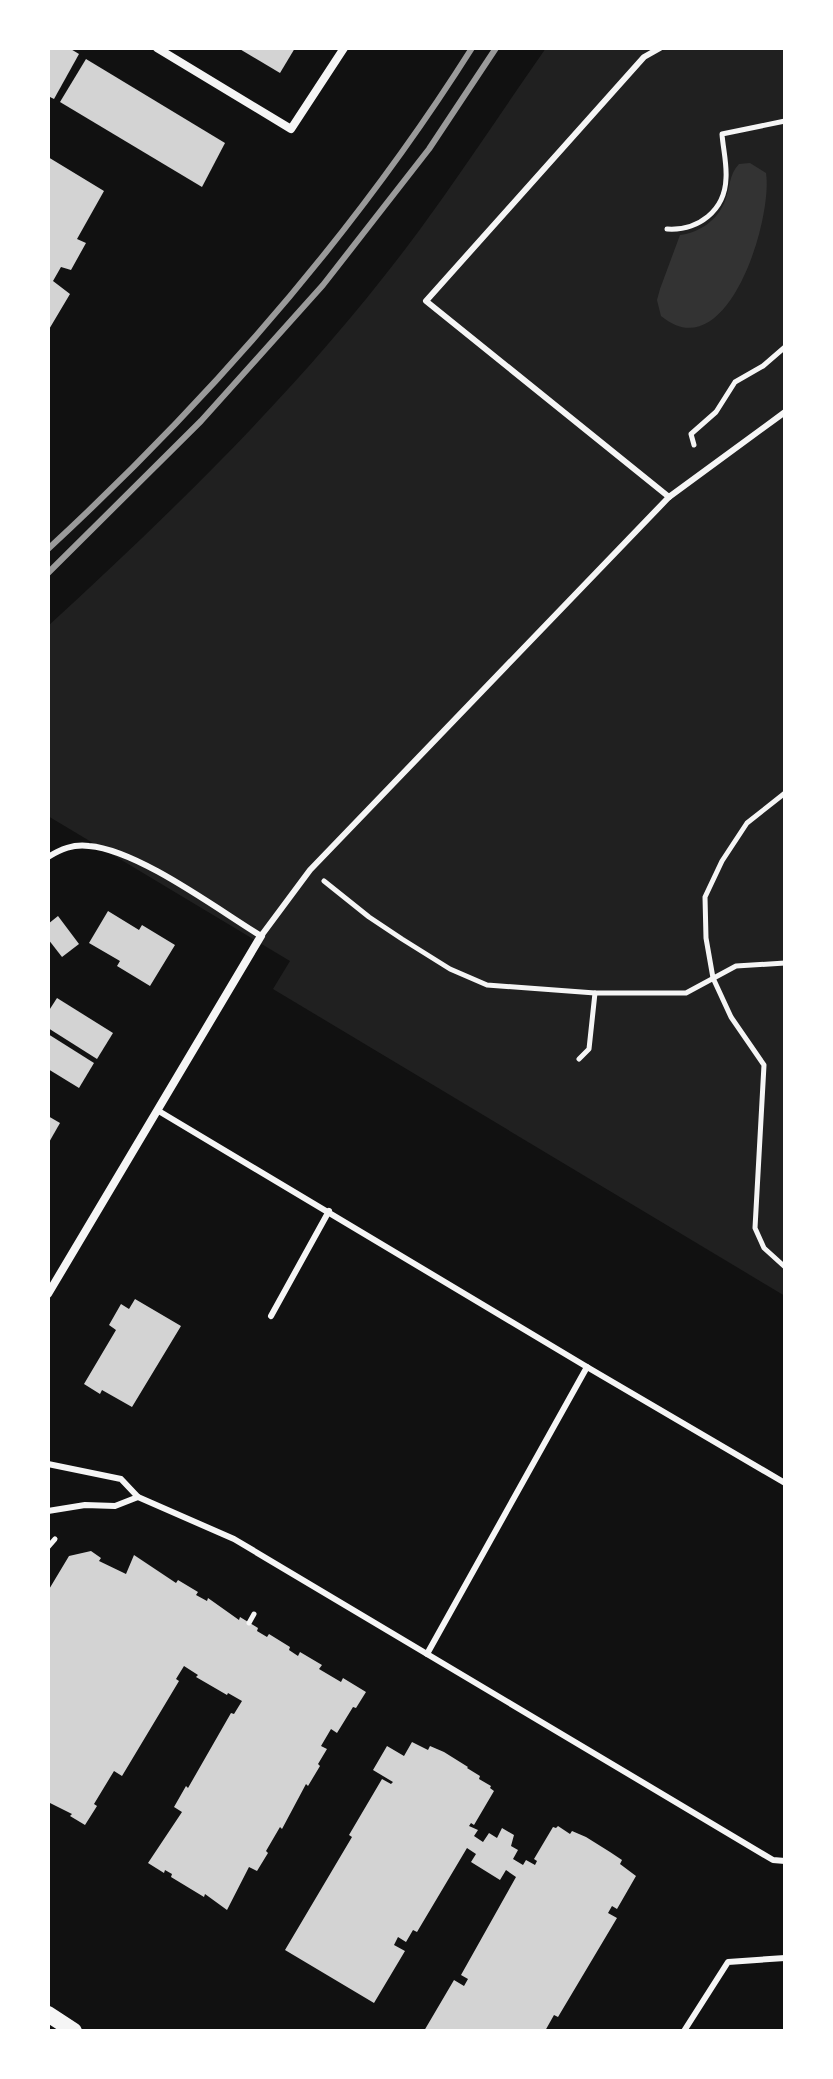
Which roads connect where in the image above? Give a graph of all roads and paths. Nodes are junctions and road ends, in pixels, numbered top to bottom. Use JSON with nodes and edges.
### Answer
{"nodes":[{"id":1,"x":157,"y":48,"type":"edge"},
{"id":2,"x":344,"y":48,"type":"edge"},
{"id":3,"x":660,"y":48,"type":"edge"},
{"id":4,"x":785,"y":121,"type":"edge"},
{"id":5,"x":667,"y":229,"type":"dead end"},
{"id":6,"x":785,"y":347,"type":"edge"},
{"id":7,"x":785,"y":412,"type":"edge"},
{"id":8,"x":694,"y":445,"type":"dead end"},
{"id":9,"x":669,"y":497,"type":"junction"},
{"id":10,"x":785,"y":793,"type":"edge"},
{"id":11,"x":48,"y":857,"type":"edge"},
{"id":12,"x":310,"y":870,"type":"junction"},
{"id":13,"x":261,"y":936,"type":"junction"},
{"id":14,"x":785,"y":963,"type":"edge"},
{"id":15,"x":713,"y":978,"type":"junction"},
{"id":16,"x":595,"y":993,"type":"junction"},
{"id":17,"x":579,"y":1059,"type":"dead end"},
{"id":18,"x":157,"y":1110,"type":"junction"},
{"id":19,"x":329,"y":1211,"type":"junction"},
{"id":20,"x":785,"y":1267,"type":"edge"},
{"id":21,"x":48,"y":1294,"type":"edge"},
{"id":22,"x":271,"y":1316,"type":"dead end"},
{"id":23,"x":587,"y":1367,"type":"junction"},
{"id":24,"x":48,"y":1464,"type":"edge"},
{"id":25,"x":785,"y":1483,"type":"edge"},
{"id":26,"x":138,"y":1497,"type":"junction"},
{"id":27,"x":48,"y":1511,"type":"edge"},
{"id":28,"x":55,"y":1539,"type":"dead end"},
{"id":29,"x":48,"y":1547,"type":"edge"},
{"id":30,"x":254,"y":1614,"type":"dead end"},
{"id":31,"x":249,"y":1623,"type":"dead end"},
{"id":32,"x":427,"y":1654,"type":"junction"},
{"id":33,"x":785,"y":1861,"type":"edge"},
{"id":34,"x":785,"y":1958,"type":"edge"},
{"id":35,"x":48,"y":2014,"type":"edge"},
{"id":36,"x":74,"y":2031,"type":"edge"},
{"id":37,"x":684,"y":2031,"type":"edge"}],
"edges":[{"from":1,"to":2,"type":"street"},
{"from":3,"to":9,"type":"lane"},
{"from":4,"to":5,"type":"path"},
{"from":6,"to":8,"type":"path"},
{"from":7,"to":9,"type":"lane"},
{"from":9,"to":12,"type":"lane"},
{"from":10,"to":15,"type":"path"},
{"from":11,"to":13,"type":"lane"},
{"from":12,"to":13,"type":"lane"},
{"from":12,"to":16,"type":"path"},
{"from":13,"to":18,"type":"street"},
{"from":14,"to":15,"type":"path"},
{"from":15,"to":16,"type":"path"},
{"from":15,"to":20,"type":"path"},
{"from":16,"to":17,"type":"path"},
{"from":18,"to":19,"type":"lane"},
{"from":18,"to":21,"type":"street"},
{"from":19,"to":22,"type":"lane"},
{"from":19,"to":23,"type":"lane"},
{"from":23,"to":25,"type":"lane"},
{"from":23,"to":32,"type":"lane"},
{"from":24,"to":26,"type":"lane"},
{"from":26,"to":27,"type":"lane"},
{"from":26,"to":32,"type":"lane"},
{"from":28,"to":29,"type":"path"},
{"from":30,"to":31,"type":"path"},
{"from":32,"to":33,"type":"lane"},
{"from":34,"to":37,"type":"lane"},
{"from":35,"to":36,"type":"main road"}]}
